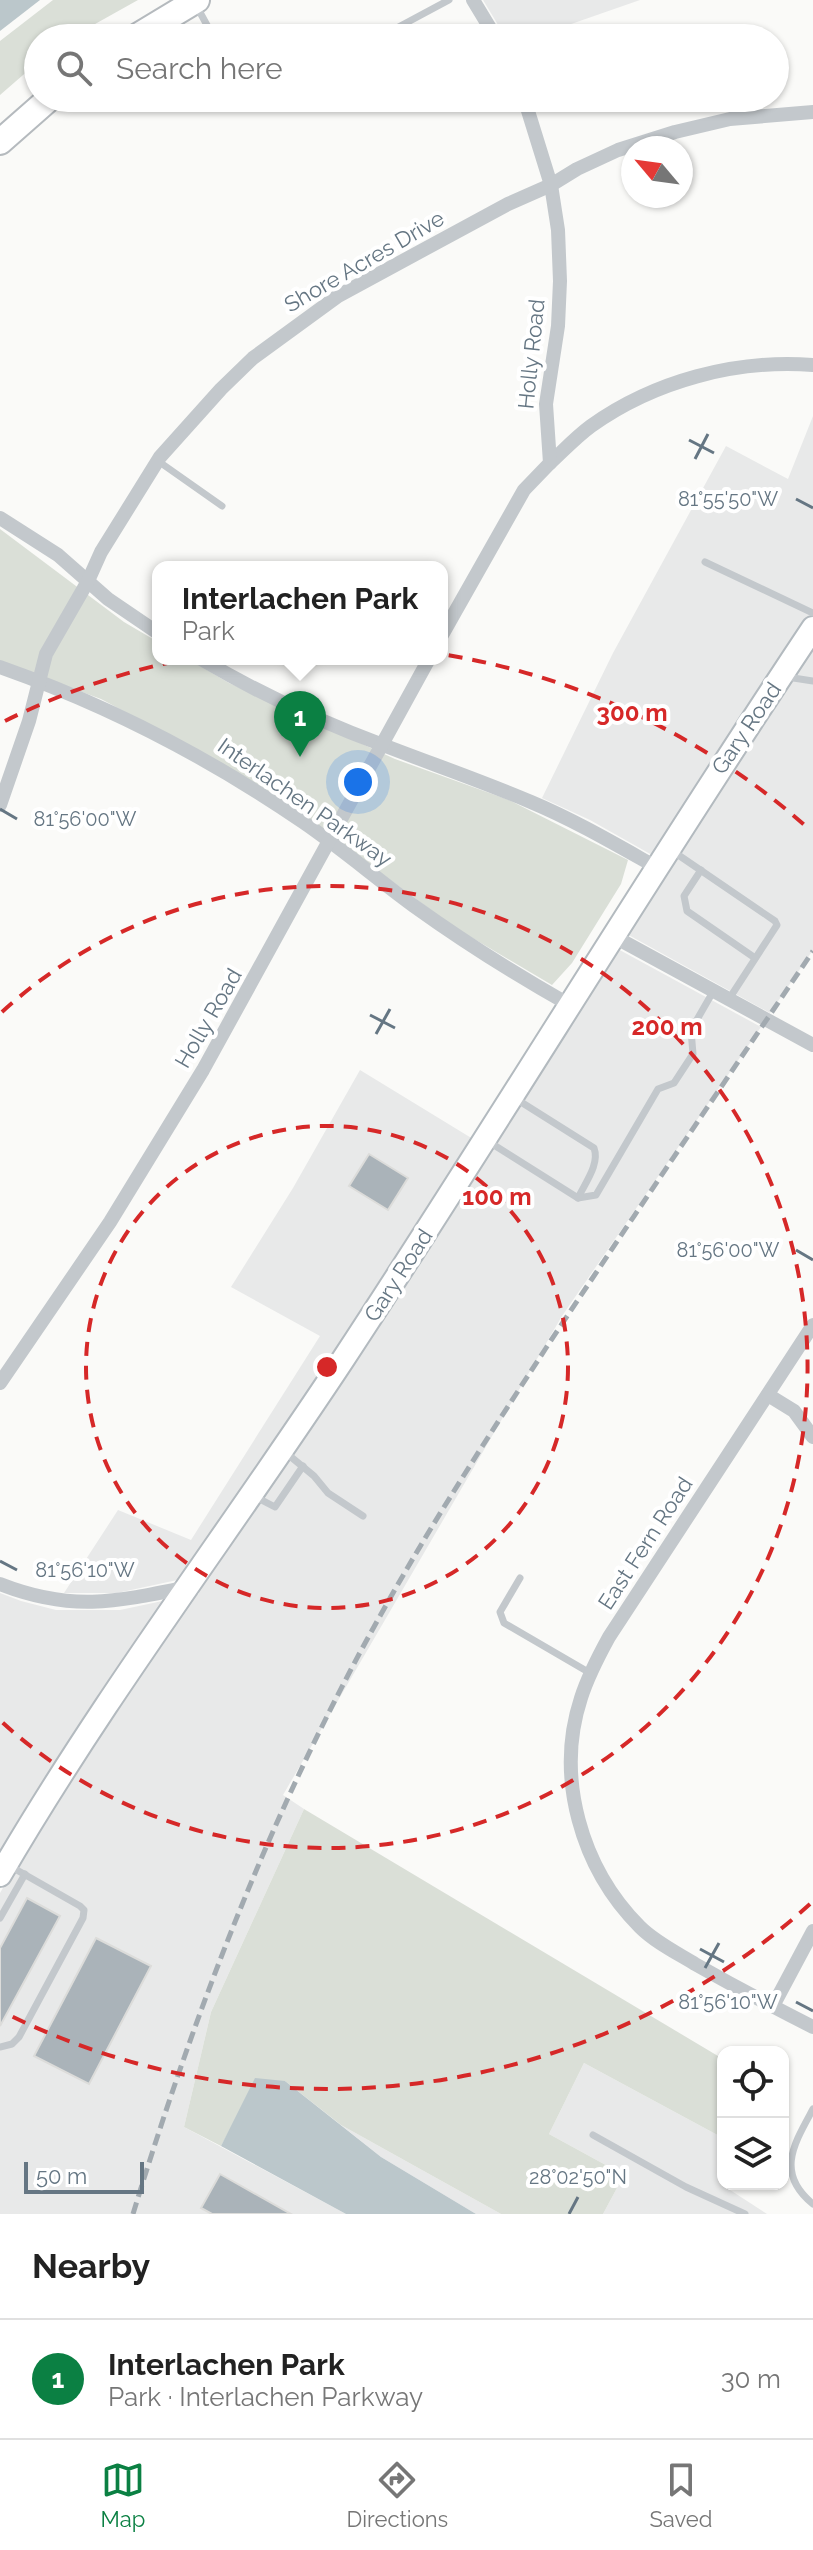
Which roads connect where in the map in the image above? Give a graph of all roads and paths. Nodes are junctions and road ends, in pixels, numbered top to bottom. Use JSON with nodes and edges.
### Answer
{"nodes":[{"id":1,"x":449,"y":0,"type":"edge"},
{"id":2,"x":473,"y":0,"type":"edge"},
{"id":3,"x":196,"y":1,"type":"edge"},
{"id":4,"x":157,"y":24,"type":"edge"},
{"id":5,"x":207,"y":24,"type":"edge"},
{"id":6,"x":404,"y":24,"type":"edge"},
{"id":7,"x":488,"y":24,"type":"edge"},
{"id":8,"x":34,"y":112,"type":"edge"},
{"id":9,"x":528,"y":112,"type":"edge"},
{"id":10,"x":813,"y":112,"type":"edge"},
{"id":11,"x":0,"y":142,"type":"edge"},
{"id":12,"x":551,"y":185,"type":"junction"},
{"id":13,"x":813,"y":365,"type":"edge"},
{"id":14,"x":158,"y":461,"type":"junction"},
{"id":15,"x":550,"y":463,"type":"junction"},
{"id":16,"x":222,"y":506,"type":"dead end"},
{"id":17,"x":0,"y":518,"type":"edge"},
{"id":18,"x":705,"y":562,"type":"dead end"},
{"id":19,"x":88,"y":581,"type":"junction"},
{"id":20,"x":813,"y":613,"type":"edge"},
{"id":21,"x":448,"y":624,"type":"edge"},
{"id":22,"x":813,"y":628,"type":"edge"},
{"id":23,"x":152,"y":629,"type":"edge"},
{"id":24,"x":213,"y":665,"type":"edge"},
{"id":25,"x":426,"y":665,"type":"edge"},
{"id":26,"x":0,"y":667,"type":"edge"},
{"id":27,"x":781,"y":676,"type":"junction"},
{"id":28,"x":37,"y":681,"type":"junction"},
{"id":29,"x":813,"y":681,"type":"edge"},
{"id":30,"x":382,"y":745,"type":"junction"},
{"id":31,"x":0,"y":805,"type":"edge"},
{"id":32,"x":330,"y":841,"type":"junction"},
{"id":33,"x":668,"y":848,"type":"junction"},
{"id":34,"x":656,"y":867,"type":"junction"},
{"id":35,"x":701,"y":870,"type":"junction"},
{"id":36,"x":613,"y":936,"type":"junction"},
{"id":37,"x":755,"y":958,"type":"junction"},
{"id":38,"x":714,"y":990,"type":"junction"},
{"id":39,"x":729,"y":999,"type":"junction"},
{"id":40,"x":568,"y":1004,"type":"junction"},
{"id":41,"x":813,"y":1045,"type":"edge"},
{"id":42,"x":511,"y":1096,"type":"junction"},
{"id":43,"x":484,"y":1139,"type":"junction"},
{"id":44,"x":578,"y":1198,"type":"junction"},
{"id":45,"x":813,"y":1325,"type":"edge"},
{"id":46,"x":0,"y":1383,"type":"edge"},
{"id":47,"x":768,"y":1395,"type":"junction"},
{"id":48,"x":813,"y":1437,"type":"edge"},
{"id":49,"x":283,"y":1451,"type":"junction"},
{"id":50,"x":303,"y":1466,"type":"junction"},
{"id":51,"x":253,"y":1495,"type":"junction"},
{"id":52,"x":363,"y":1516,"type":"dead end"},
{"id":53,"x":520,"y":1578,"type":"dead end"},
{"id":54,"x":0,"y":1584,"type":"edge"},
{"id":55,"x":188,"y":1587,"type":"junction"},
{"id":56,"x":590,"y":1673,"type":"junction"},
{"id":57,"x":8,"y":1868,"type":"edge"},
{"id":58,"x":0,"y":1918,"type":"edge"},
{"id":59,"x":813,"y":1931,"type":"edge"},
{"id":60,"x":773,"y":2006,"type":"junction"},
{"id":61,"x":813,"y":2027,"type":"edge"},
{"id":62,"x":0,"y":2047,"type":"edge"},
{"id":63,"x":813,"y":2109,"type":"edge"},
{"id":64,"x":593,"y":2135,"type":"dead end"},
{"id":65,"x":813,"y":2204,"type":"edge"},
{"id":66,"x":745,"y":2214,"type":"edge"}],
"edges":[{"from":1,"to":6,"type":"lane"},
{"from":2,"to":7,"type":"street"},
{"from":3,"to":4,"type":"main road"},
{"from":3,"to":5,"type":"lane"},
{"from":8,"to":11,"type":"main road"},
{"from":9,"to":12,"type":"street","name":"Holly Road"},
{"from":10,"to":12,"type":"street","name":"Shore Acres Drive"},
{"from":12,"to":14,"type":"street","name":"Shore Acres Drive"},
{"from":12,"to":15,"type":"street","name":"Holly Road"},
{"from":13,"to":15,"type":"street"},
{"from":14,"to":16,"type":"lane"},
{"from":14,"to":19,"type":"street","name":"Shore Acres Drive"},
{"from":15,"to":21,"type":"street"},
{"from":17,"to":19,"type":"street"},
{"from":18,"to":20,"type":"lane"},
{"from":19,"to":23,"type":"street"},
{"from":19,"to":28,"type":"street","name":"Shore Acres Drive"},
{"from":22,"to":27,"type":"main road","name":"Gary Road"},
{"from":24,"to":30,"type":"street"},
{"from":25,"to":30,"type":"street","name":"Holly Road"},
{"from":26,"to":28,"type":"street","name":"Interlachen Parkway"},
{"from":27,"to":29,"type":"lane"},
{"from":27,"to":33,"type":"main road","name":"Gary Road"},
{"from":28,"to":31,"type":"street","name":"Shore Acres Drive"},
{"from":28,"to":32,"type":"street","name":"Interlachen Parkway"},
{"from":30,"to":32,"type":"street","name":"Holly Road"},
{"from":30,"to":34,"type":"street"},
{"from":32,"to":40,"type":"street","name":"Interlachen Parkway"},
{"from":32,"to":46,"type":"street","name":"Holly Road"},
{"from":33,"to":34,"type":"main road","name":"Gary Road"},
{"from":33,"to":35,"type":"lane"},
{"from":34,"to":36,"type":"main road","name":"Gary Road"},
{"from":35,"to":37,"type":"lane"},
{"from":35,"to":37,"type":"lane"},
{"from":36,"to":38,"type":"street"},
{"from":36,"to":40,"type":"main road","name":"Gary Road"},
{"from":37,"to":39,"type":"lane"},
{"from":38,"to":39,"type":"street"},
{"from":38,"to":44,"type":"lane"},
{"from":39,"to":41,"type":"street"},
{"from":40,"to":42,"type":"main road","name":"Gary Road"},
{"from":42,"to":43,"type":"main road","name":"Gary Road"},
{"from":42,"to":44,"type":"lane"},
{"from":43,"to":44,"type":"lane"},
{"from":43,"to":49,"type":"main road","name":"Gary Road"},
{"from":45,"to":47,"type":"street","name":"East Fern Road"},
{"from":47,"to":48,"type":"street"},
{"from":47,"to":56,"type":"street","name":"East Fern Road"},
{"from":49,"to":50,"type":"lane"},
{"from":49,"to":51,"type":"main road","name":"Gary Road"},
{"from":50,"to":51,"type":"lane"},
{"from":50,"to":52,"type":"lane"},
{"from":51,"to":55,"type":"main road","name":"Gary Road"},
{"from":53,"to":56,"type":"lane"},
{"from":54,"to":55,"type":"street"},
{"from":55,"to":57,"type":"main road","name":"Gary Road"},
{"from":56,"to":60,"type":"street","name":"East Fern Road"},
{"from":57,"to":58,"type":"lane"},
{"from":57,"to":62,"type":"lane"},
{"from":59,"to":60,"type":"street"},
{"from":60,"to":61,"type":"street","name":"East Fern Road"},
{"from":63,"to":65,"type":"lane"},
{"from":64,"to":66,"type":"lane"}]}
